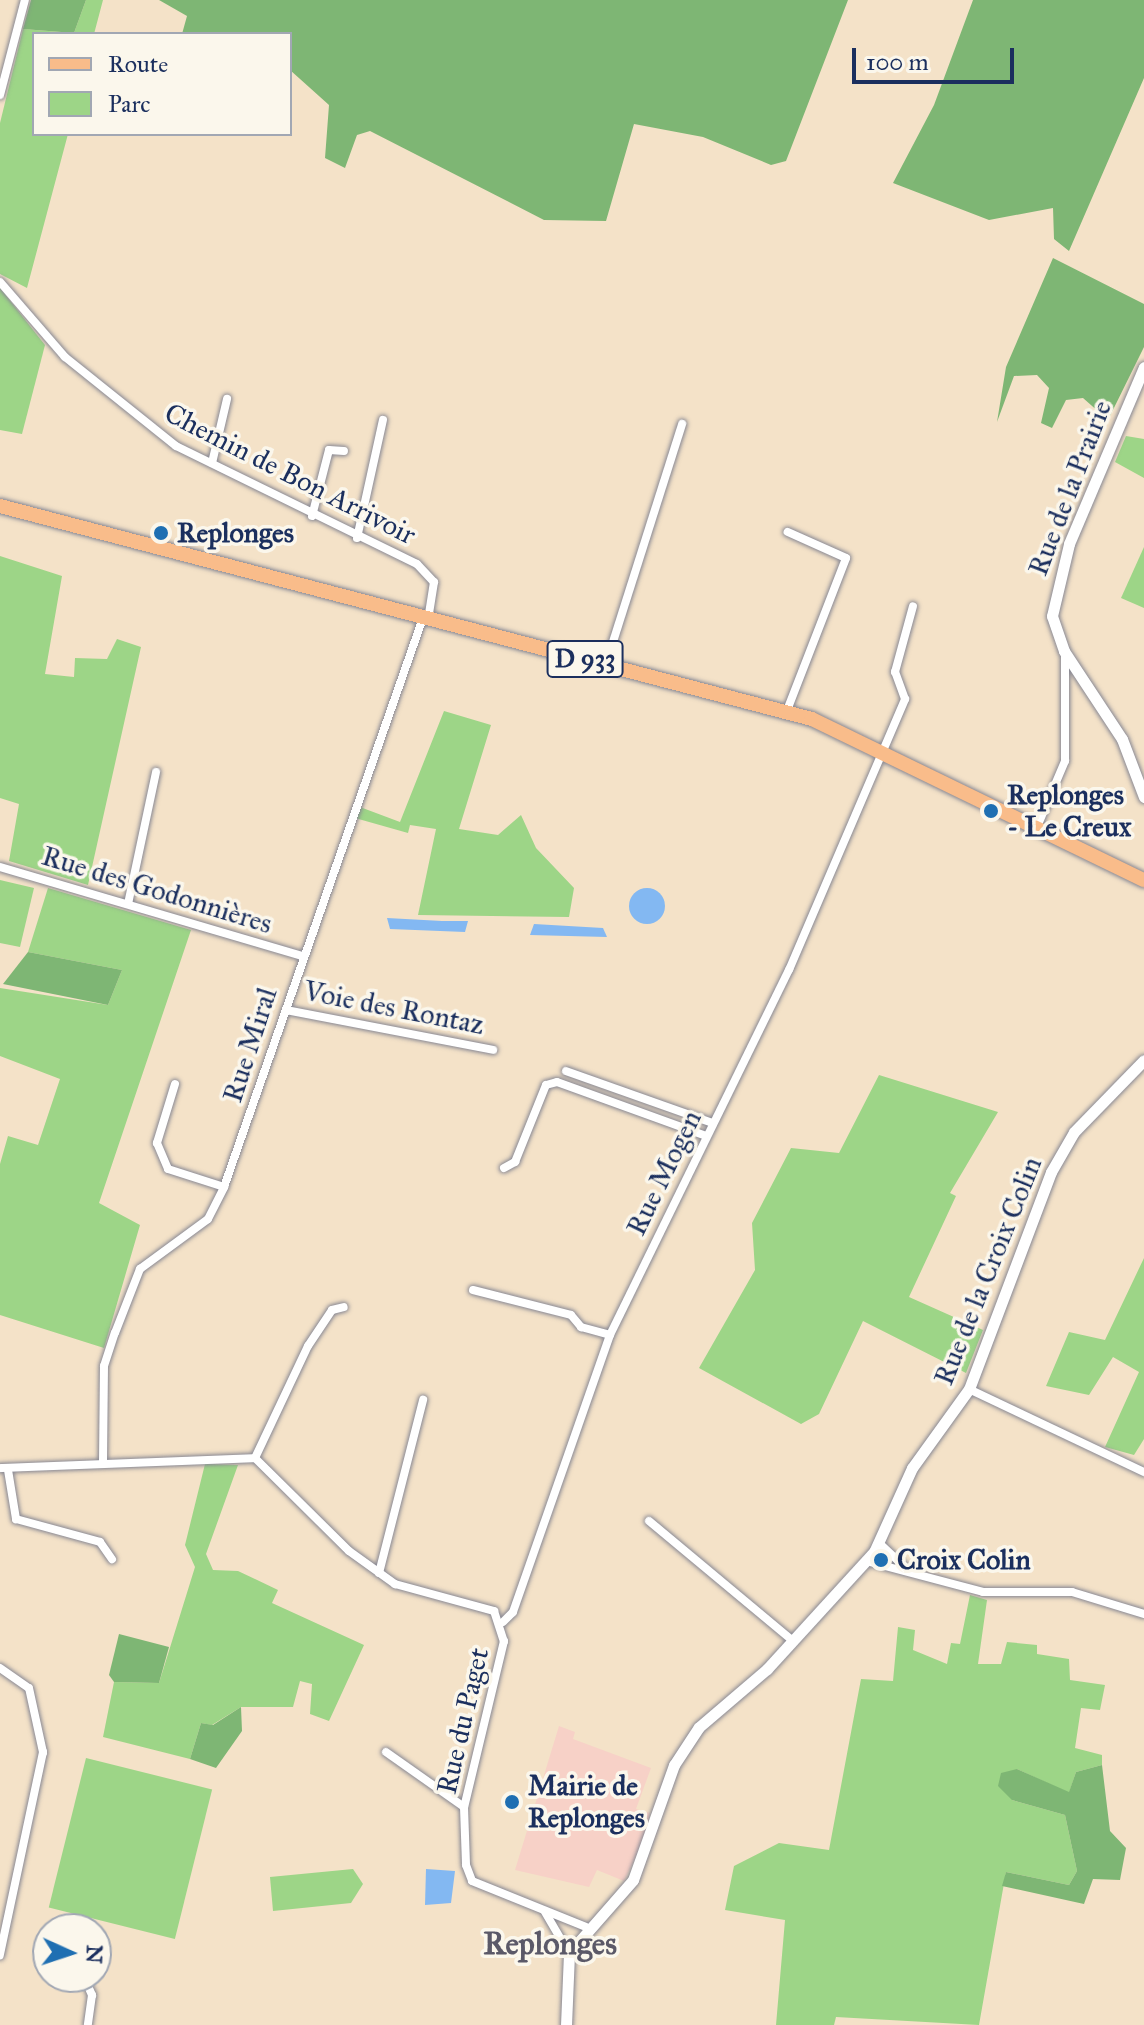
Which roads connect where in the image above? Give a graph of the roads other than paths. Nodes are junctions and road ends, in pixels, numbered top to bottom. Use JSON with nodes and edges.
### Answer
{"nodes":[{"id":1,"x":25,"y":0,"type":"edge"},
{"id":2,"x":0,"y":95,"type":"edge"},
{"id":3,"x":0,"y":282,"type":"edge"},
{"id":4,"x":1144,"y":367,"type":"edge"},
{"id":5,"x":227,"y":399,"type":"dead end"},
{"id":6,"x":383,"y":420,"type":"dead end"},
{"id":7,"x":682,"y":424,"type":"dead end"},
{"id":8,"x":344,"y":451,"type":"dead end"},
{"id":9,"x":212,"y":463,"type":"junction"},
{"id":10,"x":0,"y":506,"type":"edge"},
{"id":11,"x":312,"y":516,"type":"junction"},
{"id":12,"x":788,"y":532,"type":"dead end"},
{"id":13,"x":357,"y":538,"type":"junction"},
{"id":14,"x":913,"y":606,"type":"dead end"},
{"id":15,"x":427,"y":615,"type":"junction"},
{"id":16,"x":1064,"y":651,"type":"junction"},
{"id":17,"x":606,"y":664,"type":"junction"},
{"id":18,"x":1088,"y":688,"type":"junction"},
{"id":19,"x":1069,"y":692,"type":"junction"},
{"id":20,"x":786,"y":713,"type":"junction"},
{"id":21,"x":880,"y":749,"type":"junction"},
{"id":22,"x":156,"y":772,"type":"dead end"},
{"id":23,"x":1144,"y":797,"type":"edge"},
{"id":24,"x":1037,"y":827,"type":"junction"},
{"id":25,"x":0,"y":867,"type":"edge"},
{"id":26,"x":1144,"y":880,"type":"edge"},
{"id":27,"x":128,"y":904,"type":"junction"},
{"id":28,"x":302,"y":956,"type":"junction"},
{"id":29,"x":286,"y":1010,"type":"junction"},
{"id":30,"x":493,"y":1050,"type":"dead end"},
{"id":31,"x":1144,"y":1060,"type":"edge"},
{"id":32,"x":566,"y":1071,"type":"dead end"},
{"id":33,"x":175,"y":1084,"type":"dead end"},
{"id":34,"x":713,"y":1123,"type":"junction"},
{"id":35,"x":706,"y":1136,"type":"junction"},
{"id":36,"x":504,"y":1168,"type":"dead end"},
{"id":37,"x":224,"y":1187,"type":"junction"},
{"id":38,"x":473,"y":1290,"type":"dead end"},
{"id":39,"x":344,"y":1307,"type":"dead end"},
{"id":40,"x":610,"y":1335,"type":"junction"},
{"id":41,"x":969,"y":1389,"type":"junction"},
{"id":42,"x":423,"y":1400,"type":"dead end"},
{"id":43,"x":255,"y":1458,"type":"junction"},
{"id":44,"x":103,"y":1461,"type":"junction"},
{"id":45,"x":4,"y":1469,"type":"edge"},
{"id":46,"x":1144,"y":1472,"type":"edge"},
{"id":47,"x":649,"y":1521,"type":"dead end"},
{"id":48,"x":879,"y":1543,"type":"junction"},
{"id":49,"x":112,"y":1559,"type":"dead end"},
{"id":50,"x":866,"y":1561,"type":"junction"},
{"id":51,"x":905,"y":1567,"type":"junction"},
{"id":52,"x":379,"y":1573,"type":"junction"},
{"id":53,"x":1144,"y":1614,"type":"edge"},
{"id":54,"x":503,"y":1622,"type":"junction"},
{"id":55,"x":793,"y":1641,"type":"junction"},
{"id":56,"x":0,"y":1668,"type":"edge"},
{"id":57,"x":386,"y":1752,"type":"dead end"},
{"id":58,"x":464,"y":1807,"type":"junction"},
{"id":59,"x":544,"y":1912,"type":"junction"},
{"id":60,"x":586,"y":1927,"type":"junction"},
{"id":61,"x":569,"y":1953,"type":"junction"},
{"id":62,"x":0,"y":1955,"type":"edge"},
{"id":63,"x":91,"y":1993,"type":"edge"},
{"id":64,"x":88,"y":2025,"type":"edge"},
{"id":65,"x":566,"y":2025,"type":"edge"}],
"edges":[{"from":1,"to":2,"type":"street"},
{"from":3,"to":9,"type":"street","name":"Chemin de Bon Arrivoir"},
{"from":4,"to":16,"type":"street","name":"Rue de la Prairie"},
{"from":5,"to":9,"type":"street"},
{"from":6,"to":13,"type":"street"},
{"from":7,"to":17,"type":"street"},
{"from":8,"to":11,"type":"street"},
{"from":9,"to":11,"type":"street","name":"Chemin de Bon Arrivoir"},
{"from":10,"to":15,"type":"main road","number":"D 933"},
{"from":11,"to":13,"type":"street","name":"Chemin de Bon Arrivoir"},
{"from":12,"to":20,"type":"street"},
{"from":13,"to":15,"type":"street","name":"Chemin de Bon Arrivoir"},
{"from":14,"to":21,"type":"street","name":"Rue Mogen"},
{"from":15,"to":17,"type":"main road","number":"D 933"},
{"from":15,"to":28,"type":"street","name":"Rue Miral"},
{"from":16,"to":18,"type":"street","name":"Rue de la Prairie"},
{"from":16,"to":19,"type":"street"},
{"from":17,"to":20,"type":"main road","number":"D 933"},
{"from":18,"to":19,"type":"street"},
{"from":18,"to":23,"type":"street","name":"Rue de la Prairie"},
{"from":19,"to":24,"type":"street"},
{"from":20,"to":21,"type":"main road","number":"D 933"},
{"from":21,"to":24,"type":"main road","number":"D 933"},
{"from":21,"to":34,"type":"street","name":"Rue Mogen"},
{"from":22,"to":27,"type":"street"},
{"from":24,"to":26,"type":"main road","number":"D 933"},
{"from":25,"to":27,"type":"street","name":"Rue des Godonnières"},
{"from":27,"to":28,"type":"street","name":"Rue des Godonnières"},
{"from":28,"to":29,"type":"street","name":"Rue Miral"},
{"from":29,"to":30,"type":"street","name":"Voie des Rontaz"},
{"from":29,"to":37,"type":"street","name":"Rue Miral"},
{"from":31,"to":41,"type":"street","name":"Rue de la Croix Colin"},
{"from":32,"to":34,"type":"street"},
{"from":33,"to":37,"type":"street"},
{"from":34,"to":35,"type":"street","name":"Rue Mogen"},
{"from":35,"to":36,"type":"street"},
{"from":35,"to":40,"type":"street","name":"Rue Mogen"},
{"from":37,"to":44,"type":"street","name":"Rue Miral"},
{"from":38,"to":40,"type":"street"},
{"from":39,"to":43,"type":"street"},
{"from":40,"to":54,"type":"street","name":"Rue Mogen"},
{"from":41,"to":46,"type":"street"},
{"from":41,"to":48,"type":"street","name":"Rue de la Croix Colin"},
{"from":42,"to":52,"type":"street"},
{"from":43,"to":44,"type":"street"},
{"from":43,"to":52,"type":"street","name":"Rue du Paget"},
{"from":44,"to":45,"type":"street"},
{"from":45,"to":49,"type":"street"},
{"from":47,"to":55,"type":"street"},
{"from":48,"to":50,"type":"street","name":"Rue de la Croix Colin"},
{"from":48,"to":51,"type":"street"},
{"from":50,"to":51,"type":"street"},
{"from":50,"to":55,"type":"street","name":"Rue de la Croix Colin"},
{"from":51,"to":53,"type":"street"},
{"from":52,"to":54,"type":"street","name":"Rue du Paget"},
{"from":54,"to":58,"type":"street","name":"Rue du Paget"},
{"from":55,"to":60,"type":"street","name":"Rue de la Croix Colin"},
{"from":56,"to":62,"type":"street"},
{"from":57,"to":58,"type":"street"},
{"from":58,"to":59,"type":"street","name":"Rue du Paget"},
{"from":59,"to":60,"type":"street","name":"Rue du Paget"},
{"from":59,"to":61,"type":"street"},
{"from":60,"to":61,"type":"street","name":"Rue de la Croix Colin"},
{"from":61,"to":65,"type":"street"},
{"from":63,"to":64,"type":"street"}]}
